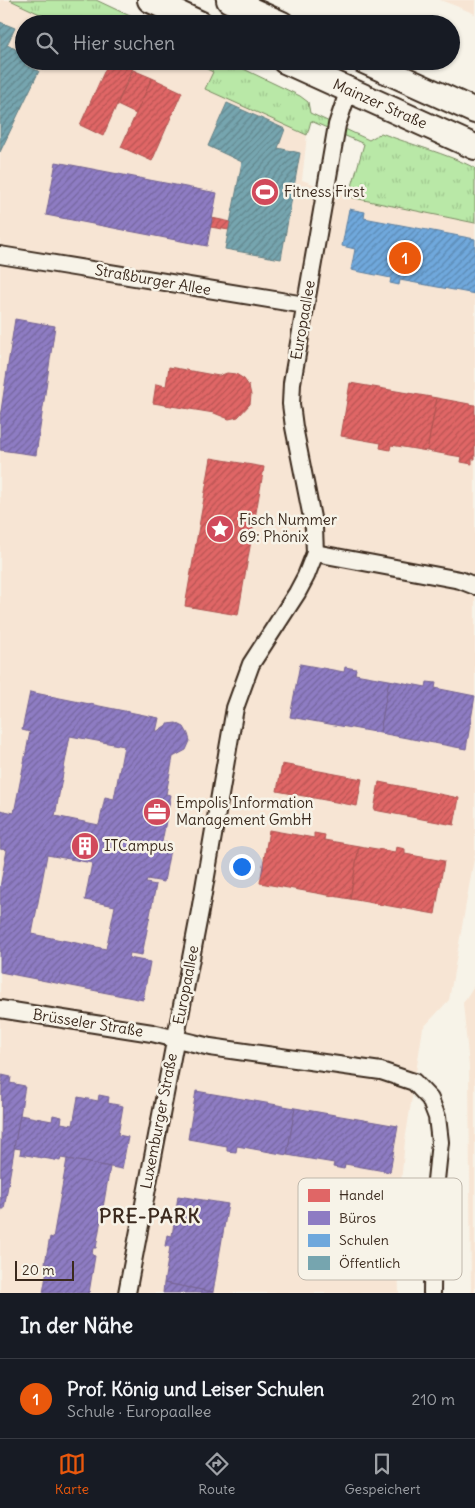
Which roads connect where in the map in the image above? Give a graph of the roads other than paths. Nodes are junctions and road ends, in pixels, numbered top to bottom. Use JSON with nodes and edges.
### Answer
{"nodes":[{"id":1,"x":150,"y":0,"type":"edge"},
{"id":2,"x":229,"y":0,"type":"edge"},
{"id":3,"x":182,"y":15,"type":"edge"},
{"id":4,"x":262,"y":15,"type":"edge"},
{"id":5,"x":306,"y":70,"type":"edge"},
{"id":6,"x":358,"y":70,"type":"edge"},
{"id":7,"x":383,"y":70,"type":"edge"},
{"id":8,"x":349,"y":89,"type":"junction"},
{"id":9,"x":475,"y":111,"type":"edge"},
{"id":10,"x":475,"y":147,"type":"edge"},
{"id":11,"x":0,"y":255,"type":"edge"},
{"id":12,"x":305,"y":306,"type":"junction"},
{"id":13,"x":315,"y":553,"type":"junction"},
{"id":14,"x":470,"y":582,"type":"edge"},
{"id":15,"x":0,"y":1009,"type":"edge"},
{"id":16,"x":176,"y":1038,"type":"junction"},
{"id":17,"x":436,"y":1178,"type":"edge"},
{"id":18,"x":432,"y":1280,"type":"edge"},
{"id":19,"x":126,"y":1293,"type":"edge"},
{"id":20,"x":432,"y":1293,"type":"edge"}],
"edges":[{"from":1,"to":3,"type":"main road"},
{"from":2,"to":4,"type":"main road"},
{"from":5,"to":8,"type":"main road","name":"Mainzer Straße"},
{"from":6,"to":8,"type":"main road"},
{"from":7,"to":9,"type":"main road"},
{"from":8,"to":10,"type":"main road","name":"Mainzer Straße"},
{"from":8,"to":12,"type":"street","name":"Europaallee"},
{"from":11,"to":12,"type":"street","name":"Straßburger Allee"},
{"from":12,"to":13,"type":"street","name":"Europaallee"},
{"from":13,"to":14,"type":"street"},
{"from":13,"to":16,"type":"street","name":"Europaallee"},
{"from":15,"to":16,"type":"street","name":"Brüsseler Straße"},
{"from":16,"to":17,"type":"street","name":"Europaallee"},
{"from":16,"to":19,"type":"street","name":"Luxemburger Straße"},
{"from":18,"to":20,"type":"street","name":"Europaallee"}]}
